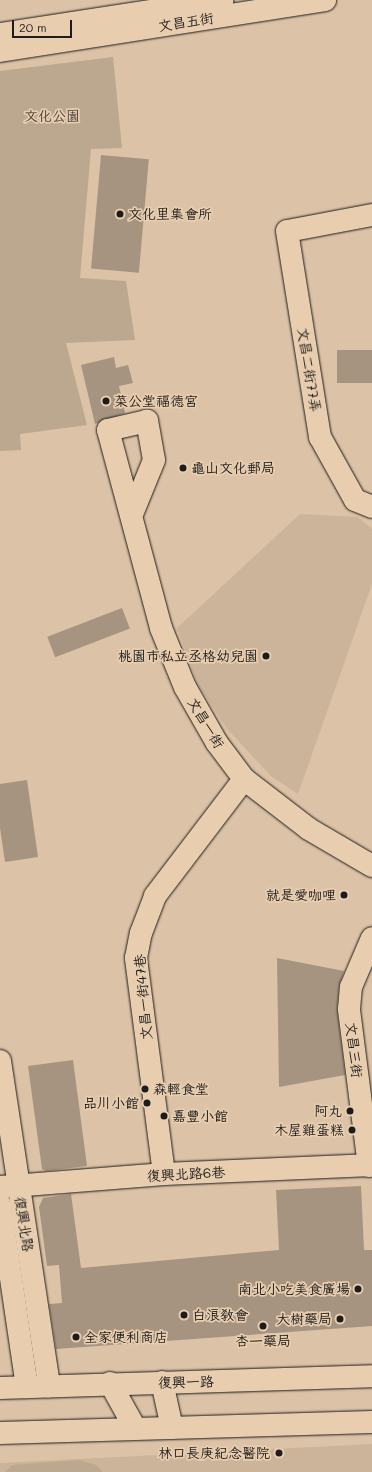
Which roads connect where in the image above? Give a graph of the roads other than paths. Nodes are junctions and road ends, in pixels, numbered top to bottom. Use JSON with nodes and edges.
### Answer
{"nodes":[{"id":1,"x":222,"y":0,"type":"edge"},
{"id":2,"x":325,"y":0,"type":"edge"},
{"id":3,"x":127,"y":19,"type":"edge"},
{"id":4,"x":0,"y":34,"type":"edge"},
{"id":5,"x":0,"y":51,"type":"edge"},
{"id":6,"x":372,"y":215,"type":"edge"},
{"id":7,"x":372,"y":507,"type":"edge"},
{"id":8,"x":132,"y":514,"type":"dead end"},
{"id":9,"x":244,"y":779,"type":"junction"},
{"id":10,"x":372,"y":866,"type":"edge"},
{"id":11,"x":372,"y":938,"type":"edge"},
{"id":12,"x":0,"y":1061,"type":"edge"},
{"id":13,"x":370,"y":1166,"type":"edge"},
{"id":14,"x":164,"y":1174,"type":"junction"},
{"id":15,"x":9,"y":1186,"type":"edge"},
{"id":16,"x":0,"y":1204,"type":"edge"},
{"id":17,"x":372,"y":1376,"type":"edge"},
{"id":18,"x":162,"y":1382,"type":"junction"},
{"id":19,"x":110,"y":1383,"type":"junction"},
{"id":20,"x":49,"y":1386,"type":"junction"},
{"id":21,"x":27,"y":1387,"type":"junction"},
{"id":22,"x":0,"y":1388,"type":"edge"},
{"id":23,"x":372,"y":1422,"type":"edge"},
{"id":24,"x":135,"y":1428,"type":"junction"},
{"id":25,"x":172,"y":1428,"type":"junction"},
{"id":26,"x":0,"y":1433,"type":"edge"}],
"edges":[{"from":1,"to":3,"type":"street","name":"文昌五街"},
{"from":2,"to":3,"type":"street","name":"文昌五街"},
{"from":3,"to":4,"type":"street","name":"文昌五街"},
{"from":3,"to":5,"type":"street","name":"文昌五街"},
{"from":6,"to":7,"type":"street","name":"文昌二街77弄"},
{"from":8,"to":9,"type":"street","name":"文昌一街"},
{"from":9,"to":10,"type":"street","name":"文昌一街"},
{"from":9,"to":14,"type":"street","name":"文昌一街47巷"},
{"from":11,"to":13,"type":"street","name":"文昌三街"},
{"from":12,"to":15,"type":"street","name":"復興北路"},
{"from":13,"to":14,"type":"street","name":"復興北路6巷"},
{"from":14,"to":15,"type":"street","name":"復興北路6巷"},
{"from":15,"to":20,"type":"street","name":"復興北路"},
{"from":16,"to":21,"type":"street","name":"復興北路"},
{"from":17,"to":18,"type":"street","name":"復興一路"},
{"from":18,"to":19,"type":"street","name":"復興一路"},
{"from":18,"to":25,"type":"street"},
{"from":19,"to":20,"type":"street","name":"復興一路"},
{"from":19,"to":24,"type":"street"},
{"from":20,"to":21,"type":"street","name":"復興一路"},
{"from":21,"to":22,"type":"street","name":"復興一路"},
{"from":23,"to":25,"type":"street"},
{"from":24,"to":25,"type":"street"},
{"from":24,"to":26,"type":"street"}]}
